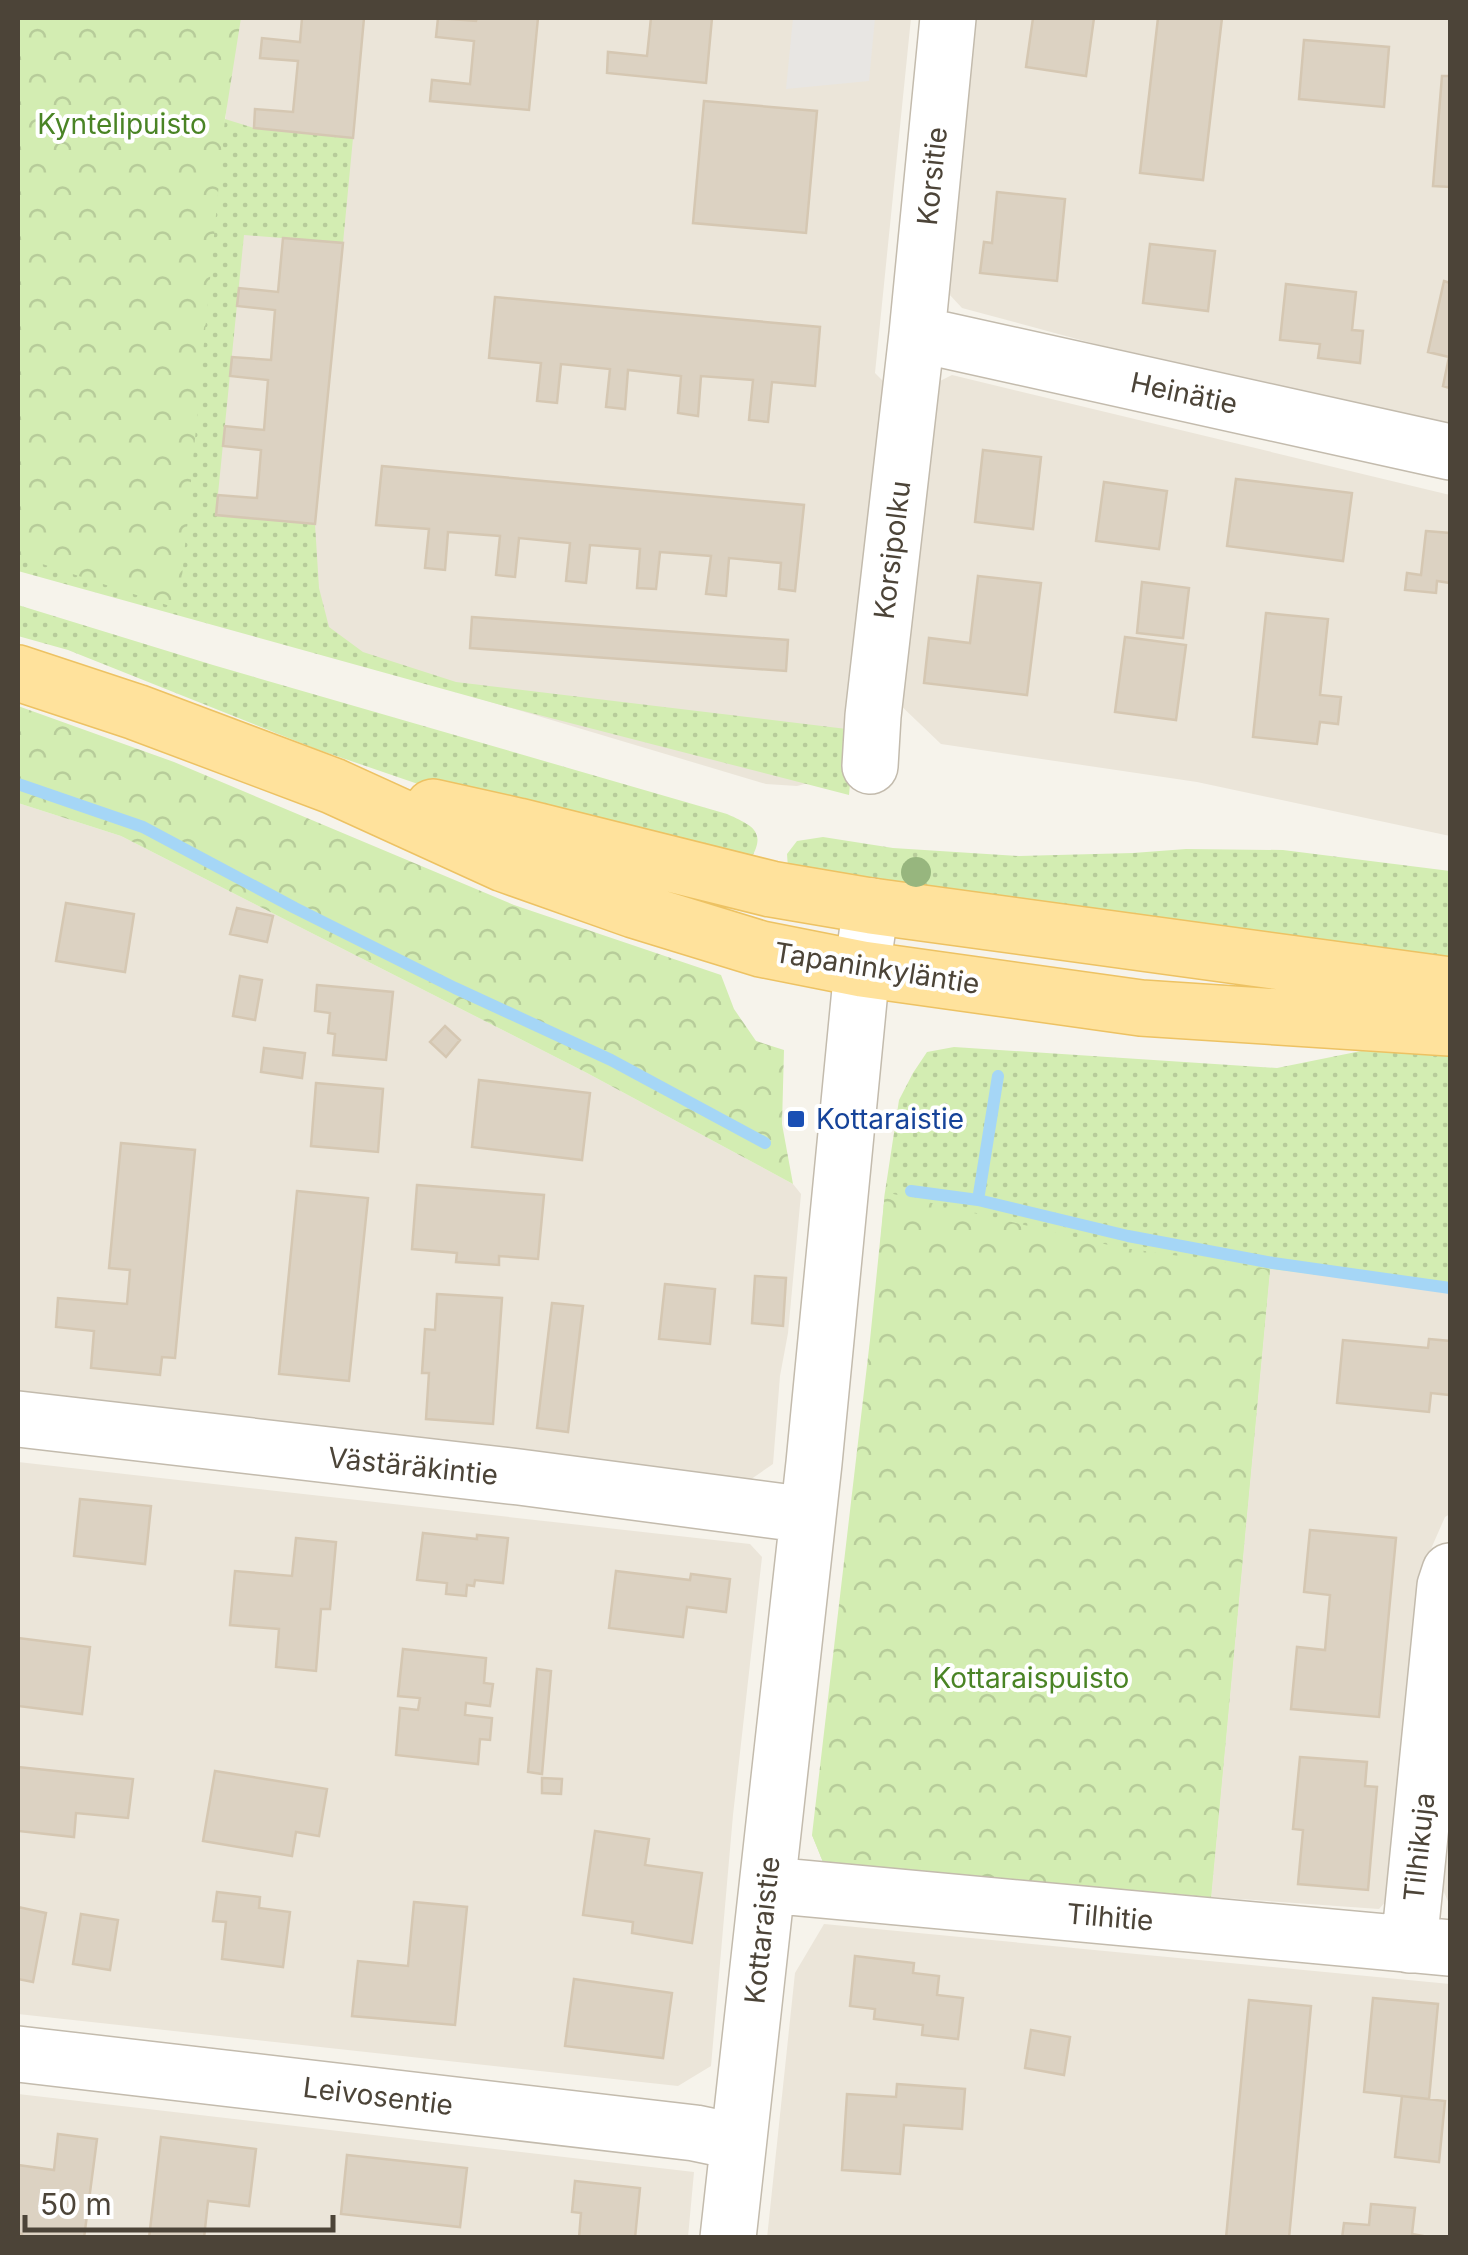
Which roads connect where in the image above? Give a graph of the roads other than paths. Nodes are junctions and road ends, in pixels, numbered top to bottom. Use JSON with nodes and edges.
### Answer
{"nodes":[{"id":1,"x":948,"y":18,"type":"edge"},
{"id":2,"x":916,"y":334,"type":"junction"},
{"id":3,"x":1450,"y":452,"type":"edge"},
{"id":4,"x":18,"y":673,"type":"edge"},
{"id":5,"x":870,"y":766,"type":"dead end"},
{"id":6,"x":332,"y":786,"type":"junction"},
{"id":7,"x":871,"y":906,"type":"junction"},
{"id":8,"x":862,"y":969,"type":"junction"},
{"id":9,"x":1450,"y":985,"type":"edge"},
{"id":10,"x":1450,"y":1028,"type":"edge"},
{"id":11,"x":18,"y":1419,"type":"edge"},
{"id":12,"x":808,"y":1515,"type":"junction"},
{"id":13,"x":1450,"y":1572,"type":"edge"},
{"id":14,"x":768,"y":1885,"type":"junction"},
{"id":15,"x":1430,"y":1946,"type":"edge"},
{"id":16,"x":18,"y":2054,"type":"edge"},
{"id":17,"x":738,"y":2142,"type":"junction"},
{"id":18,"x":728,"y":2238,"type":"edge"}],
"edges":[{"from":1,"to":2,"type":"street","name":"Korsitie"},
{"from":2,"to":3,"type":"street","name":"Heinätie"},
{"from":2,"to":5,"type":"street","name":"Korsipolku"},
{"from":4,"to":6,"type":"main road","name":"Tapaninkyläntie"},
{"from":6,"to":7,"type":"main road","name":"Tapaninkyläntie"},
{"from":6,"to":8,"type":"main road","name":"Tapaninkyläntie"},
{"from":7,"to":8,"type":"street","name":"Kottaraistie"},
{"from":7,"to":9,"type":"main road","name":"Tapaninkyläntie"},
{"from":8,"to":10,"type":"main road","name":"Tapaninkyläntie"},
{"from":8,"to":12,"type":"street","name":"Kottaraistie"},
{"from":11,"to":12,"type":"street","name":"Västäräkintie"},
{"from":12,"to":14,"type":"street","name":"Kottaraistie"},
{"from":13,"to":15,"type":"street","name":"Tilhikuja"},
{"from":14,"to":15,"type":"street","name":"Tilhitie"},
{"from":14,"to":17,"type":"street","name":"Kottaraistie"},
{"from":16,"to":17,"type":"street","name":"Leivosentie"},
{"from":17,"to":18,"type":"street","name":"Kottaraistie"}]}
